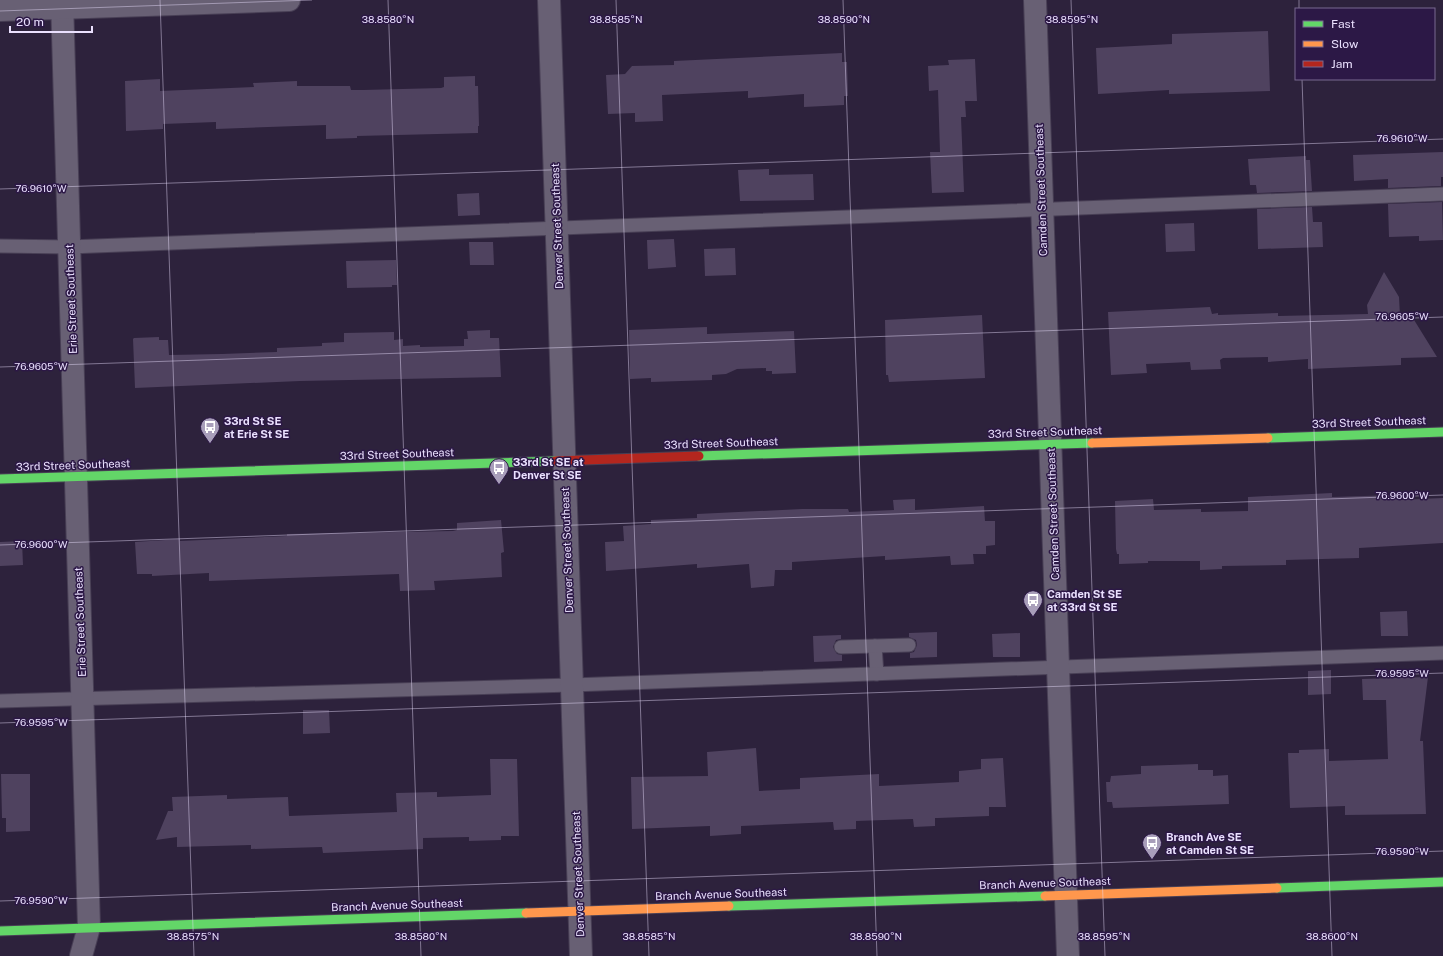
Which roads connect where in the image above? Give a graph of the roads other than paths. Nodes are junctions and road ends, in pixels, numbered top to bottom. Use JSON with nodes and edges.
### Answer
{"nodes":[{"id":1,"x":289,"y":0,"type":"edge"},
{"id":2,"x":549,"y":0,"type":"edge"},
{"id":3,"x":1035,"y":0,"type":"edge"},
{"id":4,"x":62,"y":4,"type":"edge"},
{"id":5,"x":0,"y":10,"type":"edge"},
{"id":6,"x":1443,"y":194,"type":"edge"},
{"id":7,"x":1042,"y":211,"type":"junction"},
{"id":8,"x":557,"y":229,"type":"junction"},
{"id":9,"x":0,"y":246,"type":"edge"},
{"id":10,"x":69,"y":247,"type":"junction"},
{"id":11,"x":1443,"y":432,"type":"edge"},
{"id":12,"x":1050,"y":444,"type":"junction"},
{"id":13,"x":564,"y":460,"type":"junction"},
{"id":14,"x":76,"y":477,"type":"junction"},
{"id":15,"x":0,"y":479,"type":"edge"},
{"id":16,"x":909,"y":645,"type":"dead end"},
{"id":17,"x":875,"y":646,"type":"junction"},
{"id":18,"x":841,"y":648,"type":"dead end"},
{"id":19,"x":1443,"y":653,"type":"edge"},
{"id":20,"x":1058,"y":668,"type":"junction"},
{"id":21,"x":876,"y":674,"type":"junction"},
{"id":22,"x":572,"y":685,"type":"junction"},
{"id":23,"x":82,"y":698,"type":"junction"},
{"id":24,"x":0,"y":701,"type":"edge"},
{"id":25,"x":1443,"y":882,"type":"edge"},
{"id":26,"x":1066,"y":895,"type":"junction"},
{"id":27,"x":579,"y":910,"type":"junction"},
{"id":28,"x":89,"y":927,"type":"junction"},
{"id":29,"x":0,"y":931,"type":"edge"},
{"id":30,"x":81,"y":956,"type":"edge"},
{"id":31,"x":581,"y":956,"type":"edge"},
{"id":32,"x":1068,"y":956,"type":"edge"}],
"edges":[{"from":1,"to":4,"type":"street"},
{"from":2,"to":8,"type":"street","name":"Denver Street Southeast"},
{"from":3,"to":7,"type":"street","name":"Camden Street Southeast"},
{"from":4,"to":5,"type":"street"},
{"from":4,"to":10,"type":"street","name":"Erie Street Southeast"},
{"from":6,"to":7,"type":"lane"},
{"from":7,"to":8,"type":"lane"},
{"from":7,"to":12,"type":"street","name":"Camden Street Southeast"},
{"from":8,"to":10,"type":"lane"},
{"from":8,"to":13,"type":"street","name":"Denver Street Southeast"},
{"from":9,"to":10,"type":"lane"},
{"from":10,"to":14,"type":"street","name":"Erie Street Southeast"},
{"from":11,"to":12,"type":"main road","name":"33rd Street Southeast"},
{"from":12,"to":13,"type":"main road","name":"33rd Street Southeast"},
{"from":12,"to":20,"type":"street","name":"Camden Street Southeast"},
{"from":13,"to":14,"type":"main road","name":"33rd Street Southeast"},
{"from":13,"to":22,"type":"street","name":"Denver Street Southeast"},
{"from":14,"to":15,"type":"main road","name":"33rd Street Southeast"},
{"from":14,"to":23,"type":"street","name":"Erie Street Southeast"},
{"from":16,"to":17,"type":"lane"},
{"from":17,"to":18,"type":"lane"},
{"from":17,"to":21,"type":"lane"},
{"from":19,"to":20,"type":"lane"},
{"from":20,"to":21,"type":"lane"},
{"from":20,"to":26,"type":"street","name":"Camden Street Southeast"},
{"from":21,"to":22,"type":"lane"},
{"from":22,"to":23,"type":"lane"},
{"from":22,"to":27,"type":"street","name":"Denver Street Southeast"},
{"from":23,"to":24,"type":"lane"},
{"from":23,"to":28,"type":"street","name":"Erie Street Southeast"},
{"from":25,"to":26,"type":"main road","name":"Branch Avenue Southeast"},
{"from":26,"to":27,"type":"main road","name":"Branch Avenue Southeast"},
{"from":26,"to":32,"type":"street","name":"Camden Street Southeast"},
{"from":27,"to":28,"type":"main road","name":"Branch Avenue Southeast"},
{"from":27,"to":31,"type":"street","name":"Denver Street Southeast"},
{"from":28,"to":29,"type":"main road","name":"Branch Avenue Southeast"},
{"from":28,"to":30,"type":"street","name":"Erie Street Southeast"}]}
